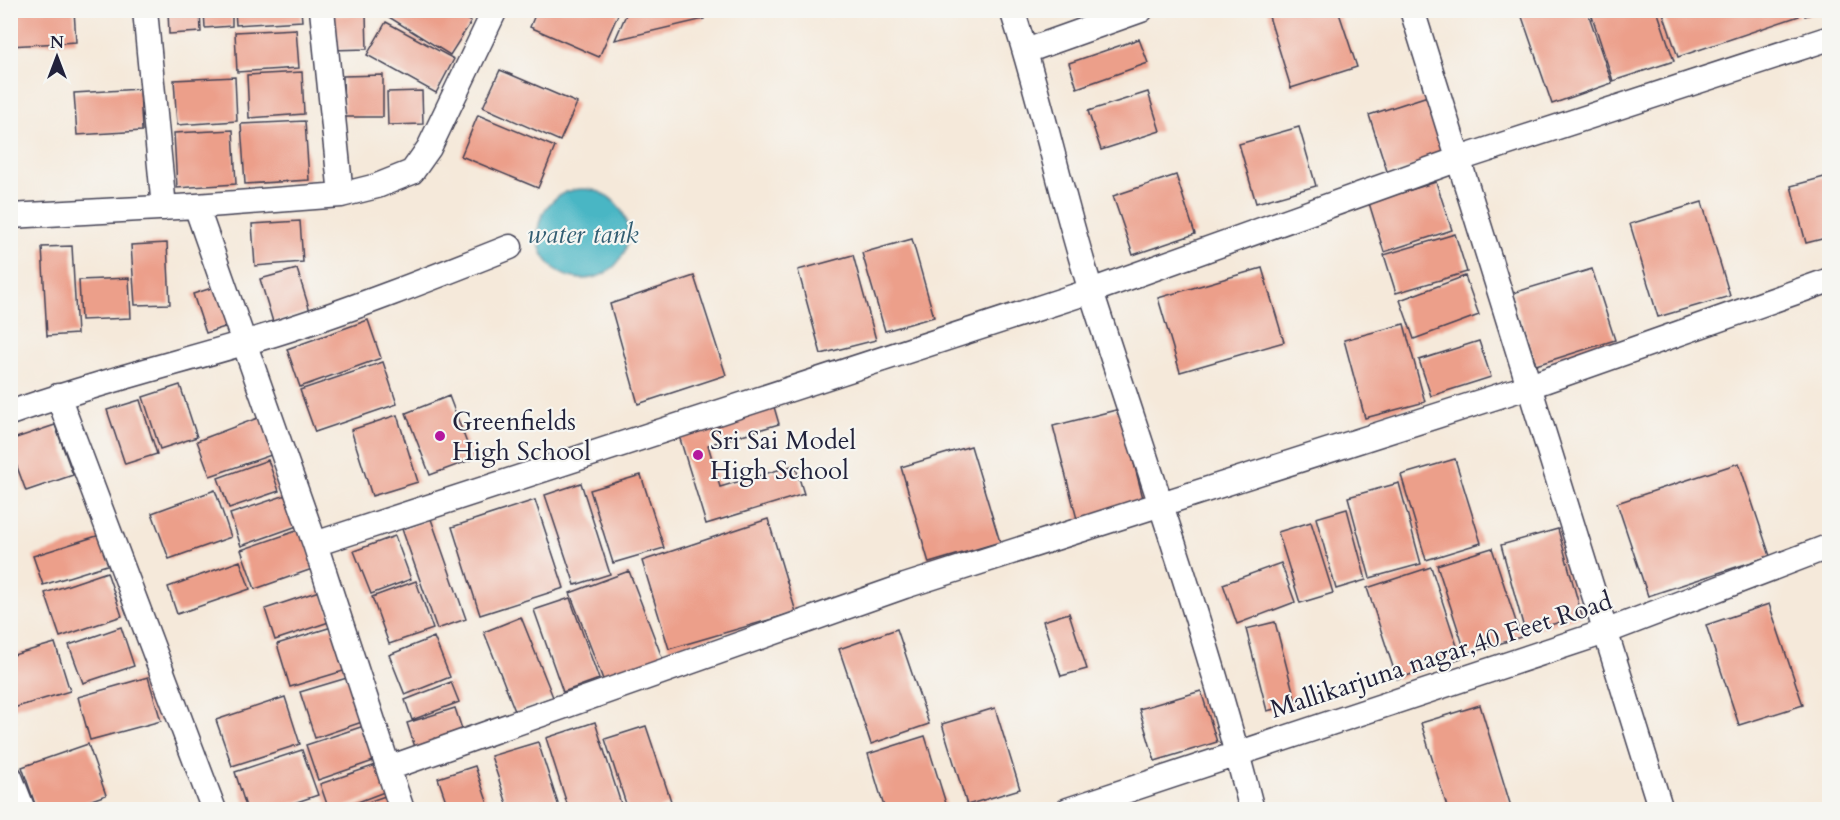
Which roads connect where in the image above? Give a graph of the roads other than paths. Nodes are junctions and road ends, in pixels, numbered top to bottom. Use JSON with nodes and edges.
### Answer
{"nodes":[{"id":1,"x":145,"y":10,"type":"edge"},
{"id":2,"x":322,"y":10,"type":"edge"},
{"id":3,"x":495,"y":10,"type":"edge"},
{"id":4,"x":1012,"y":10,"type":"edge"},
{"id":5,"x":1141,"y":10,"type":"edge"},
{"id":6,"x":1412,"y":10,"type":"edge"},
{"id":7,"x":1830,"y":38,"type":"edge"},
{"id":8,"x":1026,"y":51,"type":"junction"},
{"id":9,"x":1459,"y":159,"type":"junction"},
{"id":10,"x":340,"y":195,"type":"junction"},
{"id":11,"x":196,"y":206,"type":"junction"},
{"id":12,"x":164,"y":208,"type":"junction"},
{"id":13,"x":10,"y":216,"type":"edge"},
{"id":14,"x":510,"y":248,"type":"dead end"},
{"id":15,"x":1830,"y":280,"type":"edge"},
{"id":16,"x":1091,"y":291,"type":"junction"},
{"id":17,"x":244,"y":343,"type":"junction"},
{"id":18,"x":1527,"y":387,"type":"junction"},
{"id":19,"x":58,"y":396,"type":"junction"},
{"id":20,"x":10,"y":413,"type":"edge"},
{"id":21,"x":1161,"y":505,"type":"junction"},
{"id":22,"x":315,"y":544,"type":"junction"},
{"id":23,"x":1830,"y":546,"type":"edge"},
{"id":24,"x":1605,"y":632,"type":"junction"},
{"id":25,"x":1237,"y":752,"type":"junction"},
{"id":26,"x":388,"y":768,"type":"junction"},
{"id":27,"x":10,"y":777,"type":"edge"},
{"id":28,"x":22,"y":810,"type":"edge"},
{"id":29,"x":214,"y":810,"type":"edge"},
{"id":30,"x":402,"y":810,"type":"edge"},
{"id":31,"x":1068,"y":810,"type":"edge"},
{"id":32,"x":1252,"y":810,"type":"edge"},
{"id":33,"x":1661,"y":810,"type":"edge"}],
"edges":[{"from":1,"to":12,"type":"street"},
{"from":2,"to":10,"type":"street"},
{"from":3,"to":10,"type":"street"},
{"from":4,"to":8,"type":"street"},
{"from":5,"to":8,"type":"street"},
{"from":6,"to":9,"type":"street"},
{"from":7,"to":9,"type":"street"},
{"from":8,"to":16,"type":"street"},
{"from":9,"to":16,"type":"street"},
{"from":9,"to":18,"type":"street"},
{"from":10,"to":11,"type":"street"},
{"from":11,"to":12,"type":"street"},
{"from":11,"to":17,"type":"street"},
{"from":12,"to":13,"type":"street"},
{"from":14,"to":17,"type":"street"},
{"from":15,"to":18,"type":"street"},
{"from":16,"to":21,"type":"street"},
{"from":16,"to":22,"type":"street"},
{"from":17,"to":19,"type":"street"},
{"from":17,"to":22,"type":"street"},
{"from":18,"to":21,"type":"street"},
{"from":18,"to":24,"type":"street"},
{"from":19,"to":20,"type":"street"},
{"from":19,"to":29,"type":"street"},
{"from":21,"to":25,"type":"street"},
{"from":21,"to":26,"type":"street"},
{"from":22,"to":26,"type":"street"},
{"from":23,"to":24,"type":"street","name":"Mallikarjuna nagar,40 Feet Road"},
{"from":24,"to":25,"type":"street","name":"Mallikarjuna nagar,40 Feet Road"},
{"from":24,"to":33,"type":"street"},
{"from":25,"to":31,"type":"street","name":"Mallikarjuna nagar,40 Feet Road"},
{"from":25,"to":32,"type":"street"},
{"from":26,"to":30,"type":"street"},
{"from":27,"to":28,"type":"street"}]}
